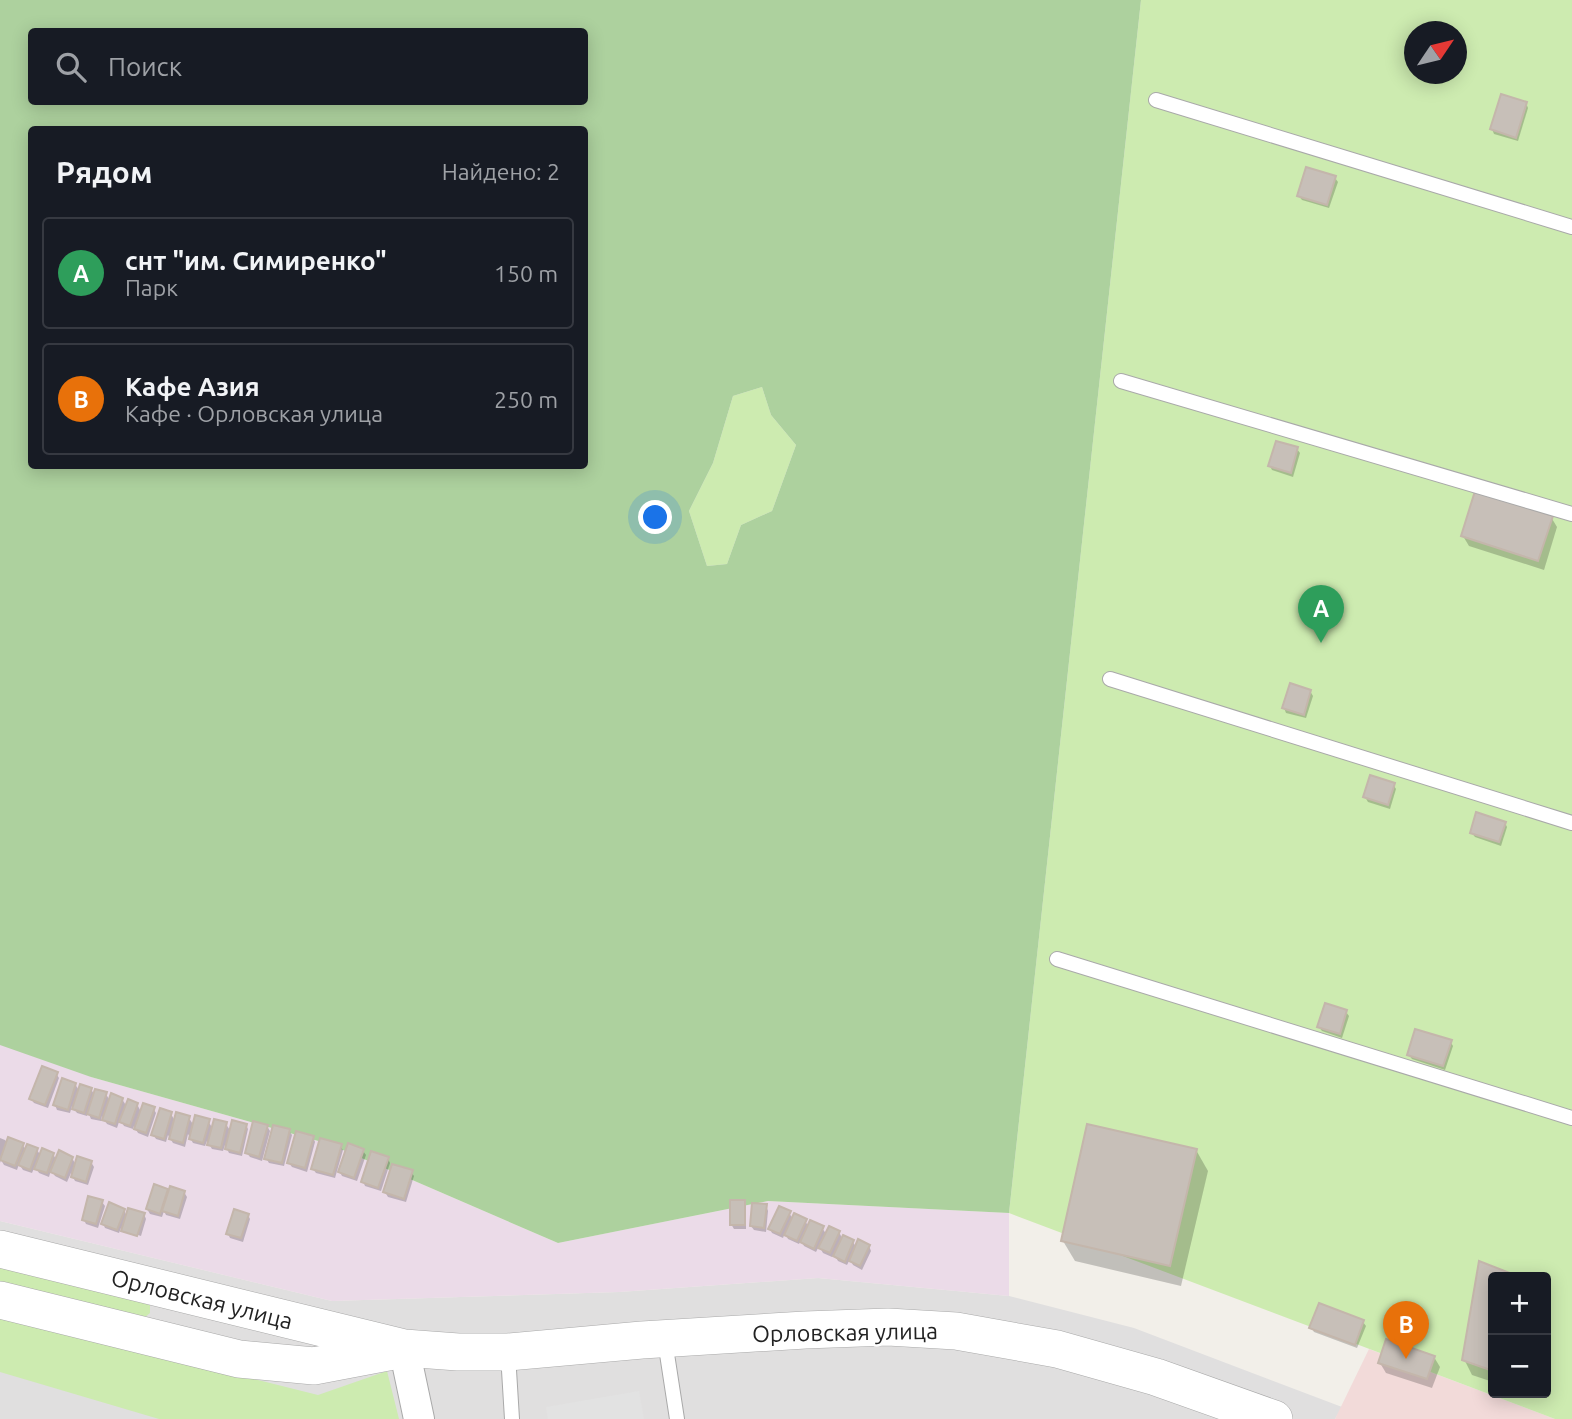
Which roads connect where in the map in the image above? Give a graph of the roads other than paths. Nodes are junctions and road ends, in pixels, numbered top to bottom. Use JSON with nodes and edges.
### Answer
{"nodes":[{"id":1,"x":1156,"y":100,"type":"dead end"},
{"id":2,"x":1572,"y":227,"type":"edge"},
{"id":3,"x":1121,"y":381,"type":"dead end"},
{"id":4,"x":1572,"y":513,"type":"edge"},
{"id":5,"x":1110,"y":679,"type":"dead end"},
{"id":6,"x":1572,"y":823,"type":"edge"},
{"id":7,"x":1057,"y":959,"type":"dead end"},
{"id":8,"x":1572,"y":1118,"type":"edge"},
{"id":9,"x":0,"y":1249,"type":"edge"},
{"id":10,"x":0,"y":1300,"type":"edge"},
{"id":11,"x":665,"y":1338,"type":"junction"},
{"id":12,"x":404,"y":1348,"type":"junction"},
{"id":13,"x":508,"y":1352,"type":"junction"},
{"id":14,"x":419,"y":1419,"type":"edge"},
{"id":15,"x":512,"y":1419,"type":"edge"},
{"id":16,"x":677,"y":1419,"type":"edge"},
{"id":17,"x":1274,"y":1419,"type":"edge"}],
"edges":[{"from":1,"to":2,"type":"lane"},
{"from":3,"to":4,"type":"lane"},
{"from":5,"to":6,"type":"lane"},
{"from":7,"to":8,"type":"lane"},
{"from":9,"to":12,"type":"street","name":"Орловская улица"},
{"from":10,"to":12,"type":"street","name":"Орловская улица"},
{"from":11,"to":13,"type":"street","name":"Орловская улица"},
{"from":11,"to":16,"type":"lane"},
{"from":11,"to":17,"type":"street","name":"Орловская улица"},
{"from":12,"to":13,"type":"street","name":"Орловская улица"},
{"from":12,"to":14,"type":"street"},
{"from":13,"to":15,"type":"lane"}]}
